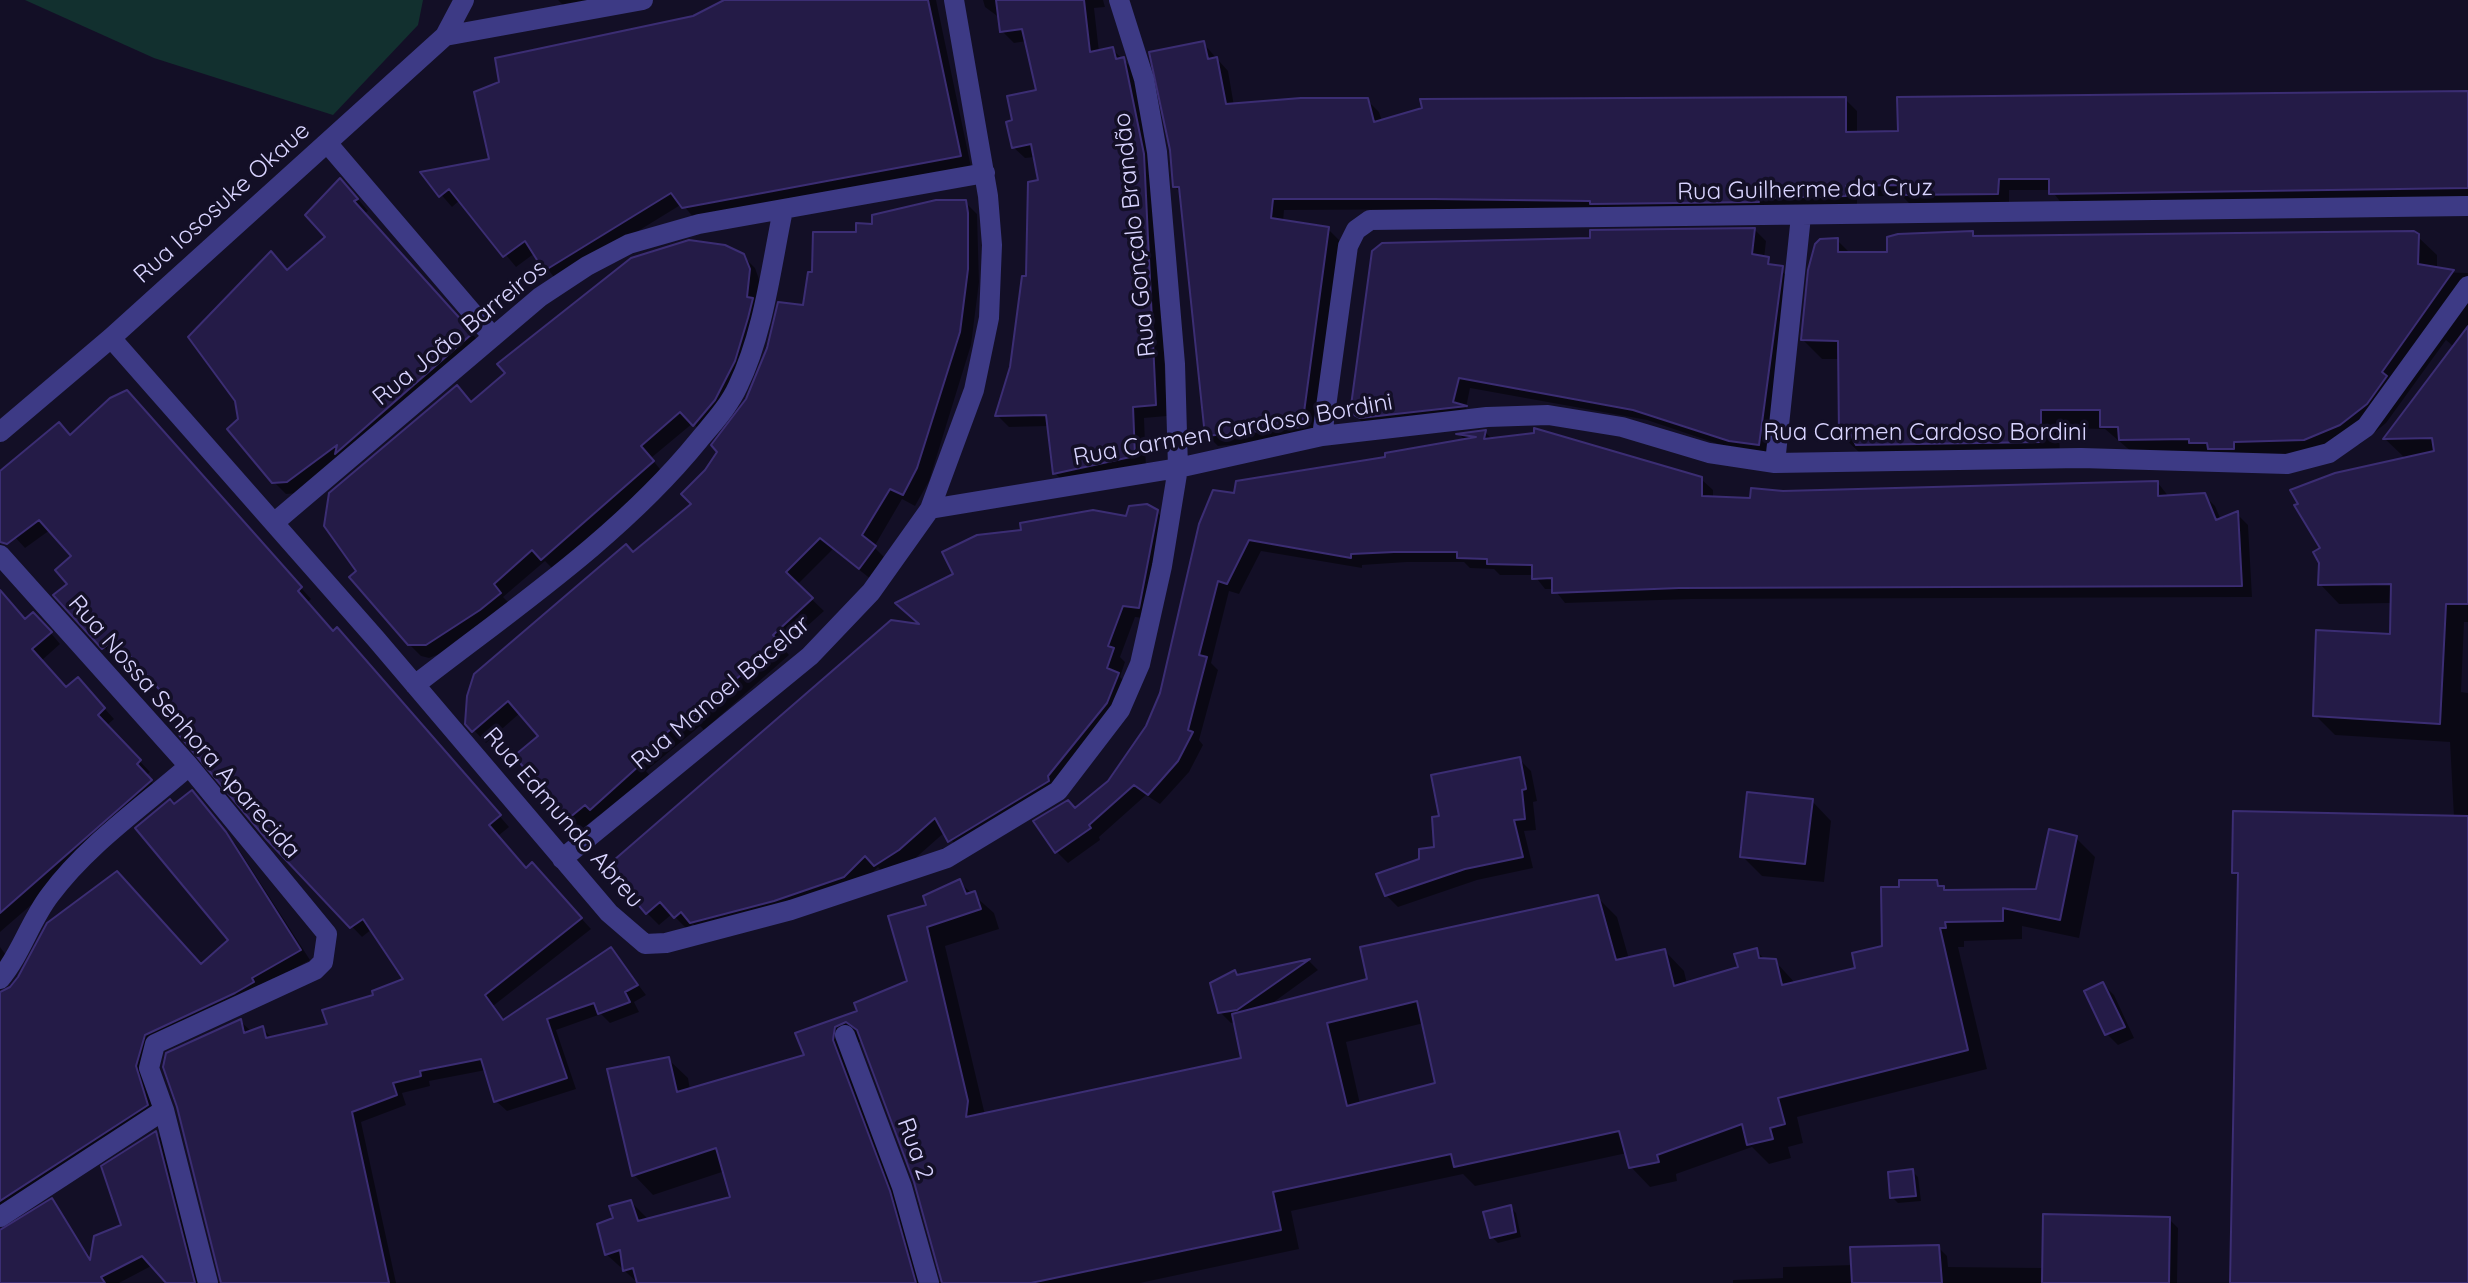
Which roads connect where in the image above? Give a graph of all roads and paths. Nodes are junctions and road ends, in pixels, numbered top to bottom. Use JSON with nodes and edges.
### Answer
{"nodes":[{"id":1,"x":464,"y":0,"type":"edge"},
{"id":2,"x":643,"y":0,"type":"edge"},
{"id":3,"x":954,"y":0,"type":"edge"},
{"id":4,"x":1119,"y":0,"type":"edge"},
{"id":5,"x":445,"y":36,"type":"junction"},
{"id":6,"x":328,"y":144,"type":"junction"},
{"id":7,"x":985,"y":173,"type":"junction"},
{"id":8,"x":2468,"y":206,"type":"edge"},
{"id":9,"x":783,"y":210,"type":"junction"},
{"id":10,"x":1801,"y":216,"type":"junction"},
{"id":11,"x":2468,"y":286,"type":"edge"},
{"id":12,"x":493,"y":337,"type":"junction"},
{"id":13,"x":111,"y":338,"type":"junction"},
{"id":14,"x":0,"y":432,"type":"edge"},
{"id":15,"x":1322,"y":436,"type":"junction"},
{"id":16,"x":1775,"y":463,"type":"junction"},
{"id":17,"x":1178,"y":468,"type":"junction"},
{"id":18,"x":930,"y":509,"type":"junction"},
{"id":19,"x":275,"y":522,"type":"junction"},
{"id":20,"x":0,"y":555,"type":"edge"},
{"id":21,"x":415,"y":685,"type":"junction"},
{"id":22,"x":189,"y":766,"type":"junction"},
{"id":23,"x":562,"y":859,"type":"junction"},
{"id":24,"x":0,"y":979,"type":"edge"},
{"id":25,"x":845,"y":1035,"type":"dead end"},
{"id":26,"x":164,"y":1110,"type":"junction"},
{"id":27,"x":0,"y":1217,"type":"edge"},
{"id":28,"x":208,"y":1283,"type":"edge"},
{"id":29,"x":929,"y":1283,"type":"edge"}],
"edges":[{"from":1,"to":5,"type":"street","name":"Rua Iososuke Okaue"},
{"from":2,"to":5,"type":"street"},
{"from":3,"to":7,"type":"street","name":"Rua Manoel Bacelar"},
{"from":4,"to":17,"type":"street","name":"Rua Gonçalo Brandão"},
{"from":5,"to":6,"type":"street","name":"Rua Iososuke Okaue"},
{"from":6,"to":12,"type":"street"},
{"from":6,"to":13,"type":"street","name":"Rua Iososuke Okaue"},
{"from":7,"to":9,"type":"street","name":"Rua João Barreiros"},
{"from":7,"to":18,"type":"street","name":"Rua Manoel Bacelar"},
{"from":8,"to":10,"type":"street","name":"Rua Guilherme da Cruz"},
{"from":9,"to":12,"type":"street","name":"Rua João Barreiros"},
{"from":9,"to":21,"type":"street"},
{"from":10,"to":15,"type":"street","name":"Rua Guilherme da Cruz"},
{"from":10,"to":16,"type":"street"},
{"from":11,"to":16,"type":"street","name":"Rua Carmen Cardoso Bordini"},
{"from":12,"to":19,"type":"street","name":"Rua João Barreiros"},
{"from":13,"to":14,"type":"street","name":"Rua Iososuke Okaue"},
{"from":13,"to":19,"type":"street","name":"Rua Edmundo Abreu"},
{"from":15,"to":16,"type":"street","name":"Rua Carmen Cardoso Bordini"},
{"from":15,"to":17,"type":"street","name":"Rua Carmen Cardoso Bordini"},
{"from":17,"to":18,"type":"street","name":"Rua Carmen Cardoso Bordini"},
{"from":17,"to":23,"type":"street","name":"Rua Edmundo Abreu"},
{"from":18,"to":23,"type":"street","name":"Rua Manoel Bacelar"},
{"from":19,"to":21,"type":"street","name":"Rua Edmundo Abreu"},
{"from":20,"to":22,"type":"street","name":"Rua Nossa Senhora Aparecida"},
{"from":21,"to":23,"type":"street","name":"Rua Edmundo Abreu"},
{"from":22,"to":24,"type":"street"},
{"from":22,"to":26,"type":"street","name":"Rua Nossa Senhora Aparecida"},
{"from":25,"to":29,"type":"street","name":"Rua 2"},
{"from":26,"to":27,"type":"street"},
{"from":26,"to":28,"type":"street"}]}
